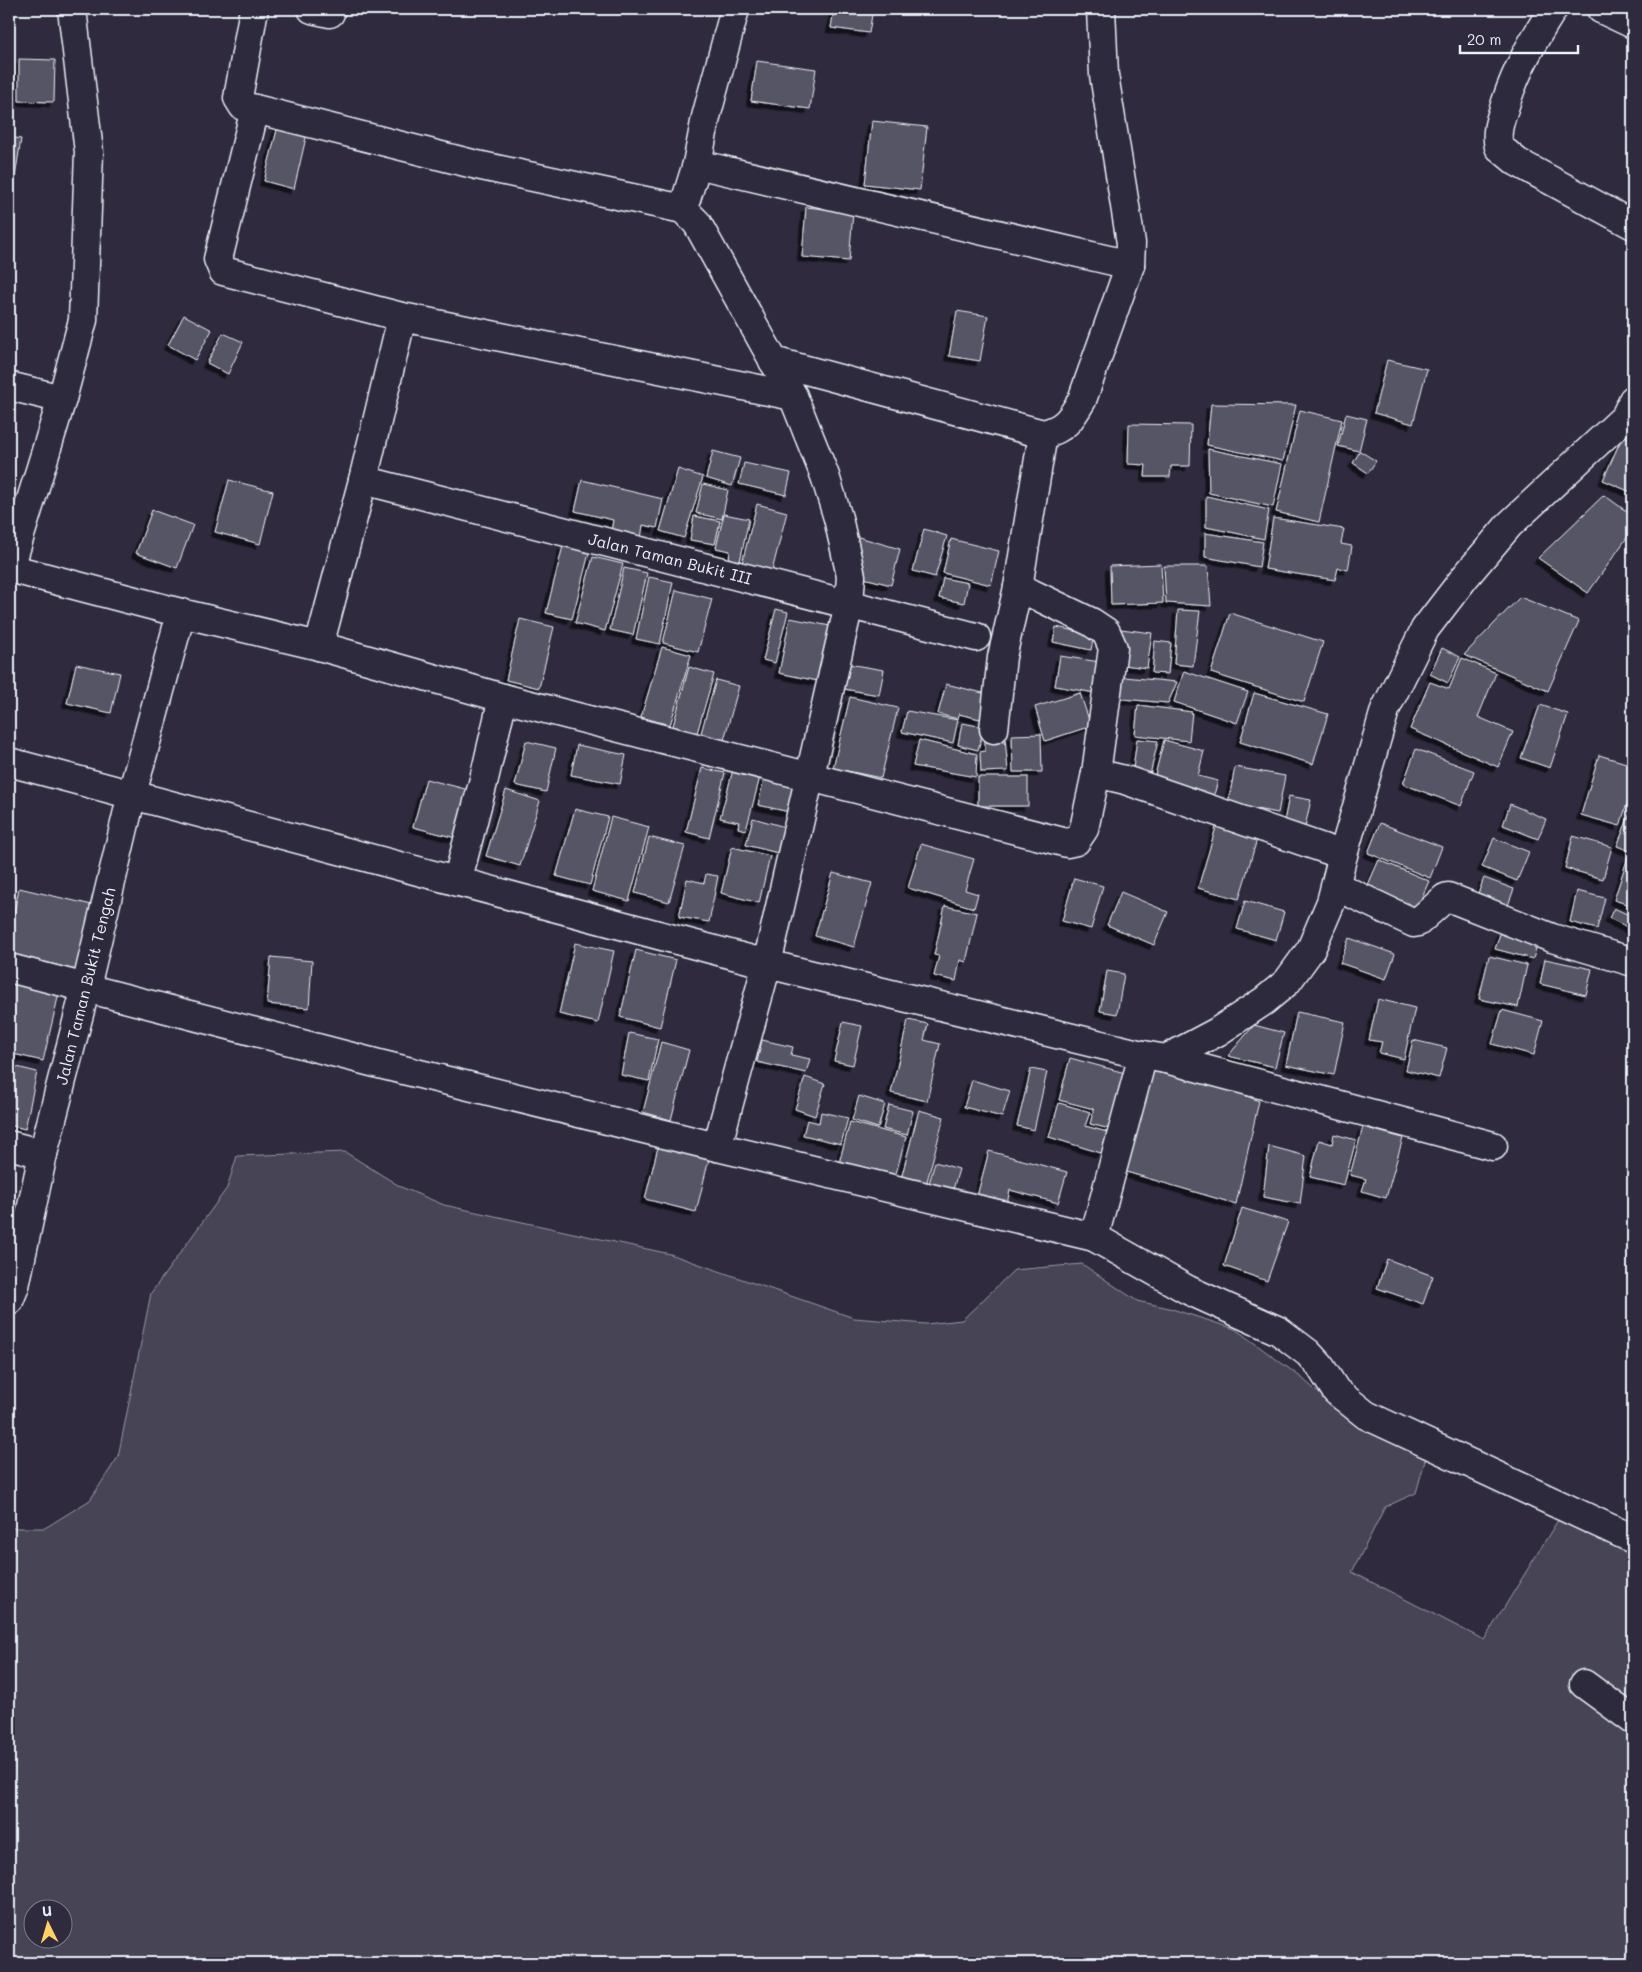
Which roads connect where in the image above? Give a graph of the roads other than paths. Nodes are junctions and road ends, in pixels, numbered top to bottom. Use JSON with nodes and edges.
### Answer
{"nodes":[{"id":1,"x":72,"y":9,"type":"edge"},
{"id":2,"x":254,"y":9,"type":"edge"},
{"id":3,"x":735,"y":9,"type":"edge"},
{"id":4,"x":1101,"y":9,"type":"edge"},
{"id":5,"x":1553,"y":9,"type":"edge"},
{"id":6,"x":1601,"y":9,"type":"edge"},
{"id":7,"x":1633,"y":24,"type":"edge"},
{"id":8,"x":255,"y":109,"type":"junction"},
{"id":9,"x":697,"y":164,"type":"junction"},
{"id":10,"x":683,"y":209,"type":"junction"},
{"id":11,"x":1633,"y":225,"type":"edge"},
{"id":12,"x":1130,"y":265,"type":"junction"},
{"id":13,"x":402,"y":317,"type":"junction"},
{"id":14,"x":774,"y":361,"type":"junction"},
{"id":15,"x":9,"y":386,"type":"edge"},
{"id":16,"x":794,"y":396,"type":"junction"},
{"id":17,"x":62,"y":399,"type":"junction"},
{"id":18,"x":1630,"y":413,"type":"edge"},
{"id":19,"x":1043,"y":434,"type":"junction"},
{"id":20,"x":362,"y":480,"type":"junction"},
{"id":21,"x":9,"y":568,"type":"edge"},
{"id":22,"x":1018,"y":587,"type":"junction"},
{"id":23,"x":849,"y":604,"type":"junction"},
{"id":24,"x":181,"y":613,"type":"junction"},
{"id":25,"x":976,"y":638,"type":"dead end"},
{"id":26,"x":319,"y":646,"type":"junction"},
{"id":27,"x":503,"y":698,"type":"junction"},
{"id":28,"x":994,"y":729,"type":"dead end"},
{"id":29,"x":9,"y":762,"type":"edge"},
{"id":30,"x":1096,"y":773,"type":"junction"},
{"id":31,"x":810,"y":777,"type":"junction"},
{"id":32,"x":132,"y":794,"type":"junction"},
{"id":33,"x":1343,"y":855,"type":"junction"},
{"id":34,"x":457,"y":882,"type":"junction"},
{"id":35,"x":1336,"y":886,"type":"junction"},
{"id":36,"x":1633,"y":962,"type":"edge"},
{"id":37,"x":767,"y":964,"type":"junction"},
{"id":38,"x":9,"y":968,"type":"edge"},
{"id":39,"x":86,"y":987,"type":"junction"},
{"id":40,"x":1155,"y":1057,"type":"junction"},
{"id":41,"x":9,"y":1145,"type":"edge"},
{"id":42,"x":1493,"y":1146,"type":"dead end"},
{"id":43,"x":717,"y":1147,"type":"junction"},
{"id":44,"x":43,"y":1154,"type":"junction"},
{"id":45,"x":1094,"y":1238,"type":"junction"},
{"id":46,"x":9,"y":1301,"type":"edge"},
{"id":47,"x":1633,"y":1539,"type":"edge"},
{"id":48,"x":1584,"y":1684,"type":"dead end"},
{"id":49,"x":1633,"y":1720,"type":"edge"}],
"edges":[{"from":1,"to":17,"type":"street"},
{"from":2,"to":8,"type":"street"},
{"from":3,"to":9,"type":"street"},
{"from":4,"to":12,"type":"street"},
{"from":5,"to":11,"type":"street"},
{"from":6,"to":7,"type":"street"},
{"from":8,"to":10,"type":"street"},
{"from":8,"to":13,"type":"street"},
{"from":9,"to":10,"type":"street"},
{"from":9,"to":12,"type":"street"},
{"from":10,"to":14,"type":"street"},
{"from":12,"to":19,"type":"street"},
{"from":13,"to":16,"type":"street"},
{"from":13,"to":20,"type":"street"},
{"from":14,"to":16,"type":"street"},
{"from":14,"to":19,"type":"street"},
{"from":15,"to":17,"type":"street"},
{"from":16,"to":23,"type":"street"},
{"from":17,"to":21,"type":"street"},
{"from":18,"to":33,"type":"street"},
{"from":19,"to":22,"type":"street"},
{"from":20,"to":23,"type":"street","name":"Jalan Taman Bukit III"},
{"from":20,"to":26,"type":"street"},
{"from":21,"to":24,"type":"street"},
{"from":22,"to":28,"type":"street"},
{"from":22,"to":30,"type":"street"},
{"from":23,"to":25,"type":"street","name":"Jalan Taman Bukit III"},
{"from":23,"to":31,"type":"street"},
{"from":24,"to":26,"type":"street"},
{"from":24,"to":32,"type":"street","name":"Jalan Taman Bukit Tengah"},
{"from":26,"to":27,"type":"street"},
{"from":27,"to":31,"type":"street"},
{"from":27,"to":34,"type":"street"},
{"from":29,"to":32,"type":"street"},
{"from":30,"to":31,"type":"street"},
{"from":30,"to":33,"type":"street"},
{"from":31,"to":37,"type":"street"},
{"from":32,"to":34,"type":"street"},
{"from":32,"to":39,"type":"street","name":"Jalan Taman Bukit Tengah"},
{"from":33,"to":35,"type":"street"},
{"from":34,"to":37,"type":"street"},
{"from":35,"to":36,"type":"street"},
{"from":35,"to":40,"type":"street"},
{"from":37,"to":40,"type":"street"},
{"from":37,"to":43,"type":"street"},
{"from":38,"to":39,"type":"street"},
{"from":39,"to":43,"type":"street"},
{"from":39,"to":44,"type":"street","name":"Jalan Taman Bukit Tengah"},
{"from":40,"to":42,"type":"street"},
{"from":40,"to":45,"type":"street"},
{"from":41,"to":44,"type":"street"},
{"from":43,"to":45,"type":"street"},
{"from":44,"to":46,"type":"street","name":"Jalan Taman Bukit Tengah"},
{"from":45,"to":47,"type":"street"},
{"from":48,"to":49,"type":"street"}]}
